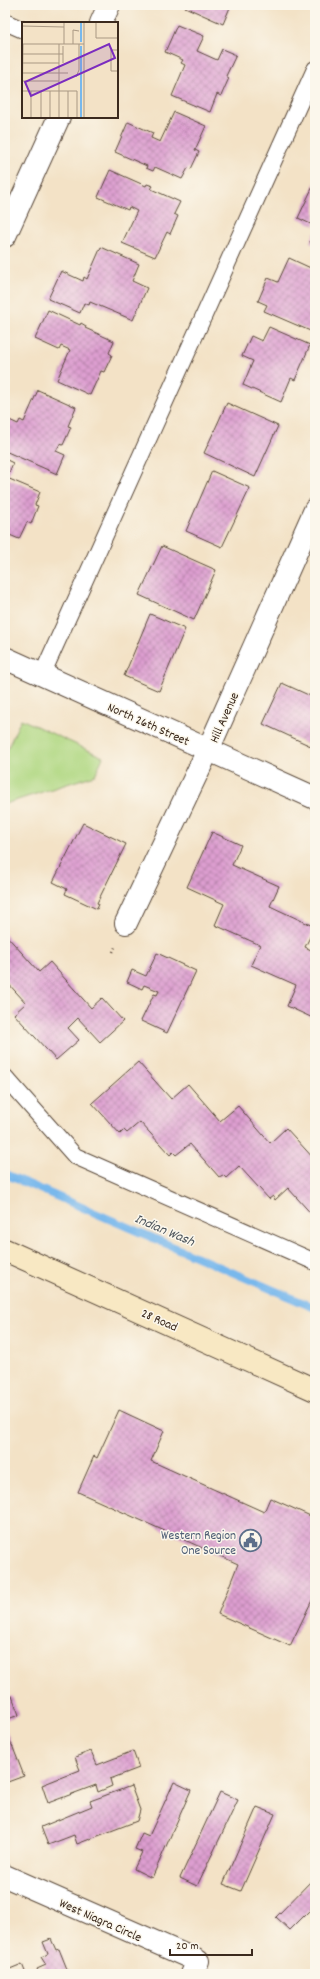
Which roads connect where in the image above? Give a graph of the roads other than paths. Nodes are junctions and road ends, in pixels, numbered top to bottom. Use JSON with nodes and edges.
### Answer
{"nodes":[{"id":1,"x":109,"y":5,"type":"edge"},
{"id":2,"x":5,"y":22,"type":"edge"},
{"id":3,"x":101,"y":22,"type":"edge"},
{"id":4,"x":22,"y":30,"type":"edge"},
{"id":5,"x":315,"y":68,"type":"edge"},
{"id":6,"x":59,"y":118,"type":"edge"},
{"id":7,"x":5,"y":235,"type":"edge"},
{"id":8,"x":315,"y":510,"type":"edge"},
{"id":9,"x":5,"y":658,"type":"edge"},
{"id":10,"x":42,"y":675,"type":"junction"},
{"id":11,"x":208,"y":750,"type":"junction"},
{"id":12,"x":315,"y":798,"type":"edge"},
{"id":13,"x":126,"y":923,"type":"dead end"},
{"id":14,"x":5,"y":1077,"type":"edge"},
{"id":15,"x":5,"y":1250,"type":"edge"},
{"id":16,"x":315,"y":1262,"type":"edge"},
{"id":17,"x":315,"y":1390,"type":"edge"},
{"id":18,"x":5,"y":1876,"type":"edge"},
{"id":19,"x":195,"y":1968,"type":"edge"}],
"edges":[{"from":1,"to":3,"type":"street"},
{"from":2,"to":4,"type":"lane"},
{"from":5,"to":10,"type":"lane"},
{"from":6,"to":7,"type":"street"},
{"from":8,"to":11,"type":"street","name":"Hill Avenue"},
{"from":9,"to":10,"type":"street","name":"North 26th Street"},
{"from":10,"to":11,"type":"street","name":"North 26th Street"},
{"from":11,"to":12,"type":"street","name":"North 26th Street"},
{"from":11,"to":13,"type":"street","name":"Hill Avenue"},
{"from":14,"to":16,"type":"lane"},
{"from":15,"to":17,"type":"main road","name":"28 Road"},
{"from":18,"to":19,"type":"street","name":"West Niagra Circle"}]}
